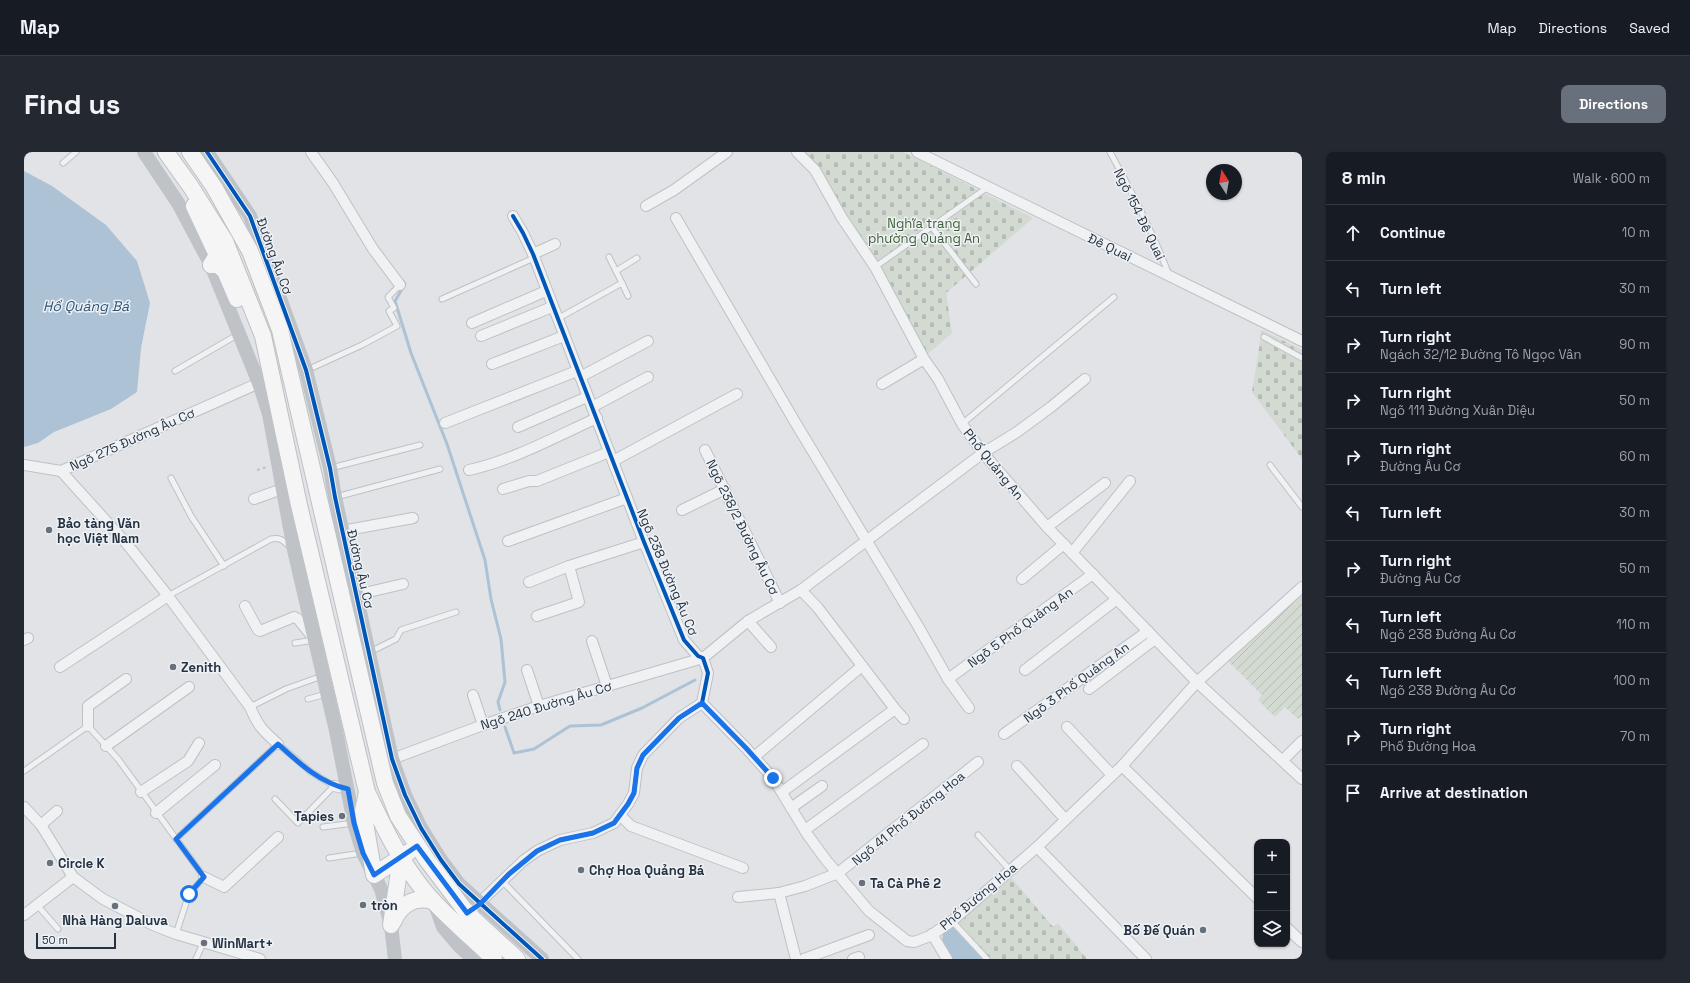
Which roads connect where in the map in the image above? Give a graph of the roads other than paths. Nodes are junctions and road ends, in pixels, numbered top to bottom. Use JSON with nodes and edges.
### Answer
{"nodes":[{"id":1,"x":76,"y":152,"type":"edge"},
{"id":2,"x":144,"y":152,"type":"edge"},
{"id":3,"x":166,"y":152,"type":"edge"},
{"id":4,"x":190,"y":152,"type":"edge"},
{"id":5,"x":207,"y":152,"type":"edge"},
{"id":6,"x":311,"y":152,"type":"edge"},
{"id":7,"x":727,"y":152,"type":"edge"},
{"id":8,"x":797,"y":152,"type":"edge"},
{"id":9,"x":917,"y":152,"type":"edge"},
{"id":10,"x":1110,"y":152,"type":"edge"},
{"id":11,"x":63,"y":163,"type":"dead end"},
{"id":12,"x":191,"y":187,"type":"junction"},
{"id":13,"x":988,"y":187,"type":"junction"},
{"id":14,"x":646,"y":206,"type":"dead end"},
{"id":15,"x":513,"y":216,"type":"dead end"},
{"id":16,"x":676,"y":218,"type":"dead end"},
{"id":17,"x":931,"y":226,"type":"junction"},
{"id":18,"x":555,"y":244,"type":"dead end"},
{"id":19,"x":534,"y":256,"type":"junction"},
{"id":20,"x":609,"y":257,"type":"dead end"},
{"id":21,"x":637,"y":258,"type":"dead end"},
{"id":22,"x":211,"y":265,"type":"junction"},
{"id":23,"x":875,"y":268,"type":"junction"},
{"id":24,"x":616,"y":271,"type":"junction"},
{"id":25,"x":1170,"y":276,"type":"junction"},
{"id":26,"x":622,"y":284,"type":"junction"},
{"id":27,"x":976,"y":284,"type":"dead end"},
{"id":28,"x":400,"y":285,"type":"joint"},
{"id":29,"x":546,"y":291,"type":"junction"},
{"id":30,"x":628,"y":296,"type":"dead end"},
{"id":31,"x":1114,"y":297,"type":"dead end"},
{"id":32,"x":442,"y":299,"type":"dead end"},
{"id":33,"x":552,"y":307,"type":"junction"},
{"id":34,"x":557,"y":319,"type":"junction"},
{"id":35,"x":472,"y":323,"type":"dead end"},
{"id":36,"x":240,"y":333,"type":"junction"},
{"id":37,"x":263,"y":336,"type":"junction"},
{"id":38,"x":481,"y":336,"type":"dead end"},
{"id":39,"x":564,"y":336,"type":"junction"},
{"id":40,"x":1264,"y":337,"type":"dead end"},
{"id":41,"x":648,"y":341,"type":"dead end"},
{"id":42,"x":1302,"y":341,"type":"edge"},
{"id":43,"x":1302,"y":358,"type":"edge"},
{"id":44,"x":924,"y":359,"type":"junction"},
{"id":45,"x":492,"y":364,"type":"dead end"},
{"id":46,"x":306,"y":370,"type":"junction"},
{"id":47,"x":175,"y":371,"type":"dead end"},
{"id":48,"x":578,"y":374,"type":"junction"},
{"id":49,"x":648,"y":377,"type":"dead end"},
{"id":50,"x":1085,"y":379,"type":"dead end"},
{"id":51,"x":259,"y":383,"type":"junction"},
{"id":52,"x":882,"y":384,"type":"dead end"},
{"id":53,"x":737,"y":394,"type":"dead end"},
{"id":54,"x":588,"y":397,"type":"junction"},
{"id":55,"x":592,"y":407,"type":"junction"},
{"id":56,"x":597,"y":418,"type":"junction"},
{"id":57,"x":445,"y":423,"type":"dead end"},
{"id":58,"x":962,"y":424,"type":"junction"},
{"id":59,"x":518,"y":427,"type":"dead end"},
{"id":60,"x":420,"y":445,"type":"dead end"},
{"id":61,"x":705,"y":450,"type":"dead end"},
{"id":62,"x":983,"y":453,"type":"junction"},
{"id":63,"x":611,"y":456,"type":"junction"},
{"id":64,"x":24,"y":465,"type":"edge"},
{"id":65,"x":1270,"y":465,"type":"dead end"},
{"id":66,"x":330,"y":468,"type":"junction"},
{"id":67,"x":440,"y":470,"type":"dead end"},
{"id":68,"x":469,"y":470,"type":"dead end"},
{"id":69,"x":61,"y":471,"type":"junction"},
{"id":70,"x":171,"y":478,"type":"dead end"},
{"id":71,"x":1130,"y":481,"type":"dead end"},
{"id":72,"x":1105,"y":483,"type":"dead end"},
{"id":73,"x":282,"y":489,"type":"junction"},
{"id":74,"x":503,"y":489,"type":"dead end"},
{"id":75,"x":725,"y":489,"type":"junction"},
{"id":76,"x":627,"y":498,"type":"junction"},
{"id":77,"x":254,"y":499,"type":"dead end"},
{"id":78,"x":327,"y":499,"type":"junction"},
{"id":79,"x":299,"y":505,"type":"junction"},
{"id":80,"x":1302,"y":507,"type":"edge"},
{"id":81,"x":682,"y":510,"type":"dead end"},
{"id":82,"x":413,"y":518,"type":"dead end"},
{"id":83,"x":1047,"y":527,"type":"junction"},
{"id":84,"x":342,"y":531,"type":"junction"},
{"id":85,"x":508,"y":542,"type":"dead end"},
{"id":86,"x":644,"y":542,"type":"junction"},
{"id":87,"x":866,"y":542,"type":"junction"},
{"id":88,"x":1064,"y":544,"type":"junction"},
{"id":89,"x":294,"y":550,"type":"junction"},
{"id":90,"x":1072,"y":553,"type":"junction"},
{"id":91,"x":224,"y":566,"type":"junction"},
{"id":92,"x":569,"y":566,"type":"junction"},
{"id":93,"x":1093,"y":574,"type":"junction"},
{"id":94,"x":1022,"y":580,"type":"dead end"},
{"id":95,"x":529,"y":582,"type":"dead end"},
{"id":96,"x":403,"y":584,"type":"dead end"},
{"id":97,"x":1302,"y":587,"type":"edge"},
{"id":98,"x":801,"y":590,"type":"junction"},
{"id":99,"x":356,"y":595,"type":"junction"},
{"id":100,"x":168,"y":596,"type":"junction"},
{"id":101,"x":1116,"y":599,"type":"junction"},
{"id":102,"x":780,"y":603,"type":"junction"},
{"id":103,"x":245,"y":606,"type":"dead end"},
{"id":104,"x":456,"y":612,"type":"dead end"},
{"id":105,"x":537,"y":616,"type":"dead end"},
{"id":106,"x":748,"y":621,"type":"junction"},
{"id":107,"x":1148,"y":631,"type":"junction"},
{"id":108,"x":1155,"y":639,"type":"junction"},
{"id":109,"x":315,"y":640,"type":"junction"},
{"id":110,"x":592,"y":641,"type":"dead end"},
{"id":111,"x":295,"y":643,"type":"dead end"},
{"id":112,"x":771,"y":648,"type":"dead end"},
{"id":113,"x":369,"y":653,"type":"junction"},
{"id":114,"x":703,"y":658,"type":"junction"},
{"id":115,"x":862,"y":666,"type":"junction"},
{"id":116,"x":60,"y":667,"type":"dead end"},
{"id":117,"x":527,"y":670,"type":"dead end"},
{"id":118,"x":1025,"y":670,"type":"dead end"},
{"id":119,"x":323,"y":676,"type":"junction"},
{"id":120,"x":126,"y":679,"type":"dead end"},
{"id":121,"x":948,"y":679,"type":"junction"},
{"id":122,"x":1198,"y":682,"type":"junction"},
{"id":123,"x":606,"y":686,"type":"junction"},
{"id":124,"x":189,"y":687,"type":"dead end"},
{"id":125,"x":1089,"y":689,"type":"dead end"},
{"id":126,"x":327,"y":694,"type":"junction"},
{"id":127,"x":473,"y":695,"type":"dead end"},
{"id":128,"x":308,"y":699,"type":"dead end"},
{"id":129,"x":702,"y":703,"type":"junction"},
{"id":130,"x":539,"y":706,"type":"junction"},
{"id":131,"x":250,"y":707,"type":"junction"},
{"id":132,"x":969,"y":708,"type":"dead end"},
{"id":133,"x":895,"y":709,"type":"junction"},
{"id":134,"x":904,"y":719,"type":"dead end"},
{"id":135,"x":483,"y":725,"type":"junction"},
{"id":136,"x":88,"y":726,"type":"junction"},
{"id":137,"x":1068,"y":727,"type":"dead end"},
{"id":138,"x":1004,"y":734,"type":"dead end"},
{"id":139,"x":1302,"y":741,"type":"edge"},
{"id":140,"x":199,"y":743,"type":"dead end"},
{"id":141,"x":278,"y":744,"type":"junction"},
{"id":142,"x":923,"y":744,"type":"dead end"},
{"id":143,"x":106,"y":746,"type":"junction"},
{"id":144,"x":754,"y":757,"type":"junction"},
{"id":145,"x":392,"y":759,"type":"junction"},
{"id":146,"x":1283,"y":760,"type":"junction"},
{"id":147,"x":978,"y":762,"type":"dead end"},
{"id":148,"x":215,"y":765,"type":"dead end"},
{"id":149,"x":1017,"y":766,"type":"dead end"},
{"id":150,"x":1122,"y":766,"type":"junction"},
{"id":151,"x":24,"y":771,"type":"edge"},
{"id":152,"x":1112,"y":776,"type":"junction"},
{"id":153,"x":1302,"y":779,"type":"edge"},
{"id":154,"x":334,"y":786,"type":"junction"},
{"id":155,"x":822,"y":786,"type":"dead end"},
{"id":156,"x":348,"y":789,"type":"junction"},
{"id":157,"x":141,"y":792,"type":"junction"},
{"id":158,"x":367,"y":792,"type":"junction"},
{"id":159,"x":782,"y":792,"type":"junction"},
{"id":160,"x":275,"y":799,"type":"dead end"},
{"id":161,"x":24,"y":807,"type":"edge"},
{"id":162,"x":792,"y":808,"type":"junction"},
{"id":163,"x":57,"y":811,"type":"dead end"},
{"id":164,"x":156,"y":813,"type":"junction"},
{"id":165,"x":620,"y":815,"type":"junction"},
{"id":166,"x":1065,"y":819,"type":"junction"},
{"id":167,"x":354,"y":823,"type":"junction"},
{"id":168,"x":41,"y":825,"type":"junction"},
{"id":169,"x":323,"y":827,"type":"dead end"},
{"id":170,"x":805,"y":830,"type":"junction"},
{"id":171,"x":978,"y":835,"type":"dead end"},
{"id":172,"x":278,"y":837,"type":"dead end"},
{"id":173,"x":176,"y":839,"type":"junction"},
{"id":174,"x":417,"y":846,"type":"junction"},
{"id":175,"x":1037,"y":847,"type":"junction"},
{"id":176,"x":363,"y":853,"type":"junction"},
{"id":177,"x":329,"y":858,"type":"dead end"},
{"id":178,"x":401,"y":858,"type":"junction"},
{"id":179,"x":743,"y":868,"type":"dead end"},
{"id":180,"x":1010,"y":870,"type":"junction"},
{"id":181,"x":838,"y":873,"type":"junction"},
{"id":182,"x":374,"y":875,"type":"junction"},
{"id":183,"x":204,"y":877,"type":"junction"},
{"id":184,"x":73,"y":878,"type":"junction"},
{"id":185,"x":502,"y":882,"type":"junction"},
{"id":186,"x":779,"y":893,"type":"junction"},
{"id":187,"x":1254,"y":895,"type":"edge"},
{"id":188,"x":738,"y":897,"type":"dead end"},
{"id":189,"x":433,"y":901,"type":"junction"},
{"id":190,"x":38,"y":906,"type":"junction"},
{"id":191,"x":474,"y":908,"type":"junction"},
{"id":192,"x":24,"y":915,"type":"edge"},
{"id":193,"x":952,"y":921,"type":"junction"},
{"id":194,"x":391,"y":925,"type":"junction"},
{"id":195,"x":58,"y":928,"type":"dead end"},
{"id":196,"x":1290,"y":931,"type":"edge"},
{"id":197,"x":176,"y":934,"type":"junction"},
{"id":198,"x":932,"y":934,"type":"junction"},
{"id":199,"x":869,"y":935,"type":"dead end"},
{"id":200,"x":1302,"y":942,"type":"edge"},
{"id":201,"x":203,"y":943,"type":"junction"},
{"id":202,"x":196,"y":959,"type":"edge"},
{"id":203,"x":260,"y":959,"type":"edge"},
{"id":204,"x":395,"y":959,"type":"edge"},
{"id":205,"x":474,"y":959,"type":"edge"},
{"id":206,"x":494,"y":959,"type":"edge"},
{"id":207,"x":517,"y":959,"type":"edge"},
{"id":208,"x":542,"y":959,"type":"edge"},
{"id":209,"x":578,"y":959,"type":"edge"},
{"id":210,"x":796,"y":959,"type":"edge"},
{"id":211,"x":804,"y":959,"type":"edge"},
{"id":212,"x":947,"y":959,"type":"edge"},
{"id":213,"x":987,"y":959,"type":"edge"},
{"id":214,"x":1146,"y":959,"type":"edge"}],
"edges":[{"from":1,"to":11,"type":"lane"},
{"from":2,"to":22,"type":"street"},
{"from":3,"to":12,"type":"main road"},
{"from":4,"to":78,"type":"main road","name":"Đường Âu Cơ"},
{"from":5,"to":46,"type":"street","name":"Đường Âu Cơ"},
{"from":6,"to":28,"type":"street"},
{"from":7,"to":14,"type":"street"},
{"from":8,"to":23,"type":"street","name":"Phố Quảng An"},
{"from":9,"to":13,"type":"street","name":"Đê Quai"},
{"from":10,"to":25,"type":"lane","name":"Ngõ 154 Đê Quai"},
{"from":12,"to":22,"type":"main road"},
{"from":12,"to":37,"type":"main road"},
{"from":13,"to":17,"type":"lane"},
{"from":13,"to":25,"type":"street","name":"Đê Quai"},
{"from":15,"to":19,"type":"street","name":"Ngõ 238 Đường Âu Cơ"},
{"from":16,"to":87,"type":"street"},
{"from":17,"to":23,"type":"lane"},
{"from":17,"to":27,"type":"lane"},
{"from":18,"to":19,"type":"street"},
{"from":19,"to":29,"type":"street","name":"Ngõ 238 Đường Âu Cơ"},
{"from":19,"to":32,"type":"lane"},
{"from":20,"to":24,"type":"lane"},
{"from":21,"to":24,"type":"lane"},
{"from":22,"to":36,"type":"street"},
{"from":22,"to":37,"type":"main road"},
{"from":23,"to":44,"type":"street","name":"Phố Quảng An"},
{"from":24,"to":26,"type":"lane"},
{"from":25,"to":42,"type":"street","name":"Đê Quai"},
{"from":26,"to":30,"type":"lane"},
{"from":26,"to":34,"type":"lane"},
{"from":28,"to":46,"type":"lane"},
{"from":29,"to":33,"type":"street","name":"Ngõ 238 Đường Âu Cơ"},
{"from":29,"to":35,"type":"street"},
{"from":31,"to":58,"type":"lane"},
{"from":33,"to":34,"type":"street","name":"Ngõ 238 Đường Âu Cơ"},
{"from":33,"to":38,"type":"street"},
{"from":34,"to":39,"type":"street","name":"Ngõ 238 Đường Âu Cơ"},
{"from":36,"to":47,"type":"lane"},
{"from":36,"to":51,"type":"street"},
{"from":37,"to":79,"type":"main road"},
{"from":39,"to":45,"type":"street"},
{"from":39,"to":48,"type":"street","name":"Ngõ 238 Đường Âu Cơ"},
{"from":40,"to":43,"type":"lane"},
{"from":41,"to":48,"type":"street"},
{"from":44,"to":52,"type":"street"},
{"from":44,"to":58,"type":"street","name":"Phố Quảng An"},
{"from":46,"to":66,"type":"street","name":"Đường Âu Cơ"},
{"from":48,"to":54,"type":"street","name":"Ngõ 238 Đường Âu Cơ"},
{"from":48,"to":57,"type":"street"},
{"from":49,"to":55,"type":"street"},
{"from":50,"to":62,"type":"street"},
{"from":51,"to":69,"type":"street","name":"Ngõ 275 Đường Âu Cơ"},
{"from":51,"to":73,"type":"street"},
{"from":53,"to":63,"type":"street"},
{"from":54,"to":55,"type":"street","name":"Ngõ 238 Đường Âu Cơ"},
{"from":54,"to":59,"type":"street"},
{"from":55,"to":56,"type":"street","name":"Ngõ 238 Đường Âu Cơ"},
{"from":56,"to":63,"type":"street","name":"Ngõ 238 Đường Âu Cơ"},
{"from":56,"to":68,"type":"street"},
{"from":58,"to":62,"type":"street","name":"Phố Quảng An"},
{"from":60,"to":66,"type":"lane"},
{"from":61,"to":75,"type":"street","name":"Ngõ 238/2 Đường Âu Cơ"},
{"from":62,"to":83,"type":"street","name":"Phố Quảng An"},
{"from":62,"to":87,"type":"street"},
{"from":63,"to":74,"type":"street"},
{"from":63,"to":76,"type":"street","name":"Ngõ 238 Đường Âu Cơ"},
{"from":64,"to":69,"type":"street"},
{"from":65,"to":80,"type":"lane"},
{"from":66,"to":78,"type":"street","name":"Đường Âu Cơ"},
{"from":67,"to":78,"type":"lane"},
{"from":69,"to":100,"type":"street","name":"Ngõ 275 Đường Âu Cơ"},
{"from":70,"to":91,"type":"lane"},
{"from":71,"to":90,"type":"street"},
{"from":72,"to":83,"type":"street"},
{"from":73,"to":77,"type":"street"},
{"from":73,"to":89,"type":"street"},
{"from":75,"to":81,"type":"street"},
{"from":75,"to":102,"type":"street","name":"Ngõ 238/2 Đường Âu Cơ"},
{"from":76,"to":85,"type":"street"},
{"from":76,"to":86,"type":"street","name":"Ngõ 238 Đường Âu Cơ"},
{"from":78,"to":79,"type":"main road"},
{"from":78,"to":84,"type":"street","name":"Đường Âu Cơ"},
{"from":78,"to":174,"type":"main road","name":"Đường Âu Cơ"},
{"from":79,"to":158,"type":"main road"},
{"from":82,"to":84,"type":"street"},
{"from":83,"to":88,"type":"street","name":"Phố Quảng An"},
{"from":84,"to":99,"type":"street","name":"Đường Âu Cơ"},
{"from":86,"to":92,"type":"street"},
{"from":86,"to":114,"type":"street","name":"Ngõ 238 Đường Âu Cơ"},
{"from":87,"to":98,"type":"street"},
{"from":87,"to":121,"type":"street"},
{"from":88,"to":90,"type":"street","name":"Phố Quảng An"},
{"from":88,"to":94,"type":"street"},
{"from":89,"to":91,"type":"lane"},
{"from":89,"to":109,"type":"street"},
{"from":90,"to":93,"type":"street","name":"Phố Quảng An"},
{"from":91,"to":100,"type":"lane"},
{"from":92,"to":95,"type":"street"},
{"from":92,"to":105,"type":"street"},
{"from":93,"to":101,"type":"street","name":"Phố Quảng An"},
{"from":93,"to":121,"type":"street","name":"Ngõ 5 Phố Quảng An"},
{"from":96,"to":99,"type":"street"},
{"from":97,"to":122,"type":"street","name":"Phố Đường Hoa"},
{"from":98,"to":102,"type":"street"},
{"from":98,"to":115,"type":"street"},
{"from":99,"to":113,"type":"street","name":"Đường Âu Cơ"},
{"from":100,"to":116,"type":"street"},
{"from":100,"to":131,"type":"street","name":"Ngõ 275 Đường Âu Cơ"},
{"from":101,"to":107,"type":"street","name":"Phố Quảng An"},
{"from":101,"to":118,"type":"street"},
{"from":102,"to":106,"type":"street"},
{"from":103,"to":109,"type":"street"},
{"from":104,"to":113,"type":"lane"},
{"from":106,"to":112,"type":"street"},
{"from":106,"to":114,"type":"street"},
{"from":107,"to":108,"type":"street","name":"Phố Quảng An"},
{"from":107,"to":138,"type":"street","name":"Ngõ 3 Phố Quảng An"},
{"from":108,"to":122,"type":"street","name":"Phố Quảng An"},
{"from":108,"to":125,"type":"street"},
{"from":109,"to":111,"type":"lane"},
{"from":109,"to":119,"type":"street"},
{"from":110,"to":123,"type":"street"},
{"from":113,"to":145,"type":"street","name":"Đường Âu Cơ"},
{"from":114,"to":123,"type":"street","name":"Ngõ 240 Đường Âu Cơ"},
{"from":114,"to":129,"type":"street"},
{"from":115,"to":133,"type":"street"},
{"from":115,"to":144,"type":"street"},
{"from":117,"to":130,"type":"street"},
{"from":119,"to":126,"type":"street"},
{"from":119,"to":131,"type":"lane"},
{"from":120,"to":136,"type":"street"},
{"from":121,"to":132,"type":"street"},
{"from":122,"to":146,"type":"street","name":"Phố Quảng An"},
{"from":122,"to":150,"type":"street","name":"Phố Đường Hoa"},
{"from":123,"to":130,"type":"street","name":"Ngõ 240 Đường Âu Cơ"},
{"from":124,"to":143,"type":"street"},
{"from":126,"to":128,"type":"lane"},
{"from":126,"to":156,"type":"street"},
{"from":127,"to":135,"type":"street"},
{"from":129,"to":144,"type":"street","name":"Phố Đường Hoa"},
{"from":129,"to":165,"type":"street"},
{"from":130,"to":135,"type":"street","name":"Ngõ 240 Đường Âu Cơ"},
{"from":131,"to":141,"type":"street","name":"Ngõ 275 Đường Âu Cơ"},
{"from":133,"to":134,"type":"street"},
{"from":133,"to":159,"type":"street"},
{"from":135,"to":145,"type":"street","name":"Ngõ 240 Đường Âu Cơ"},
{"from":136,"to":143,"type":"lane"},
{"from":136,"to":151,"type":"lane"},
{"from":137,"to":152,"type":"street"},
{"from":139,"to":146,"type":"street"},
{"from":140,"to":157,"type":"street"},
{"from":141,"to":154,"type":"lane"},
{"from":141,"to":173,"type":"lane"},
{"from":142,"to":170,"type":"street"},
{"from":143,"to":157,"type":"lane"},
{"from":144,"to":159,"type":"street","name":"Phố Đường Hoa"},
{"from":145,"to":191,"type":"street","name":"Đường Âu Cơ"},
{"from":146,"to":153,"type":"street","name":"Phố Quảng An"},
{"from":147,"to":181,"type":"street","name":"Ngõ 41 Phố Đường Hoa"},
{"from":148,"to":164,"type":"street"},
{"from":149,"to":166,"type":"street"},
{"from":150,"to":152,"type":"street","name":"Phố Đường Hoa"},
{"from":150,"to":187,"type":"street"},
{"from":152,"to":166,"type":"street","name":"Phố Đường Hoa"},
{"from":154,"to":156,"type":"street"},
{"from":154,"to":160,"type":"lane"},
{"from":155,"to":162,"type":"street"},
{"from":156,"to":167,"type":"street"},
{"from":157,"to":164,"type":"lane"},
{"from":158,"to":178,"type":"main road"},
{"from":158,"to":182,"type":"main road"},
{"from":159,"to":162,"type":"street","name":"Phố Đường Hoa"},
{"from":161,"to":168,"type":"street"},
{"from":162,"to":170,"type":"street","name":"Phố Đường Hoa"},
{"from":163,"to":168,"type":"street"},
{"from":164,"to":173,"type":"lane"},
{"from":165,"to":179,"type":"street"},
{"from":165,"to":185,"type":"street"},
{"from":166,"to":175,"type":"street","name":"Phố Đường Hoa"},
{"from":167,"to":169,"type":"lane"},
{"from":167,"to":176,"type":"street"},
{"from":168,"to":184,"type":"street"},
{"from":170,"to":181,"type":"street","name":"Phố Đường Hoa"},
{"from":171,"to":180,"type":"lane"},
{"from":172,"to":183,"type":"street"},
{"from":173,"to":183,"type":"lane"},
{"from":174,"to":178,"type":"main road"},
{"from":174,"to":191,"type":"main road","name":"Đường Âu Cơ"},
{"from":175,"to":180,"type":"street","name":"Phố Đường Hoa"},
{"from":175,"to":214,"type":"street"},
{"from":176,"to":177,"type":"lane"},
{"from":176,"to":182,"type":"street"},
{"from":178,"to":182,"type":"main road"},
{"from":178,"to":189,"type":"main road"},
{"from":178,"to":194,"type":"main road"},
{"from":180,"to":193,"type":"street","name":"Phố Đường Hoa"},
{"from":181,"to":186,"type":"street","name":"Ngõ 41 Phố Đường Hoa"},
{"from":181,"to":198,"type":"street","name":"Phố Đường Hoa"},
{"from":182,"to":194,"type":"street"},
{"from":183,"to":197,"type":"lane"},
{"from":184,"to":190,"type":"street"},
{"from":184,"to":197,"type":"street"},
{"from":185,"to":191,"type":"street"},
{"from":185,"to":209,"type":"lane"},
{"from":186,"to":188,"type":"street","name":"Ngõ 41 Phố Đường Hoa"},
{"from":186,"to":210,"type":"street"},
{"from":189,"to":194,"type":"main road"},
{"from":189,"to":205,"type":"street"},
{"from":189,"to":206,"type":"main road"},
{"from":190,"to":192,"type":"street"},
{"from":190,"to":195,"type":"lane"},
{"from":191,"to":207,"type":"main road","name":"Đường Âu Cơ"},
{"from":191,"to":208,"type":"street","name":"Đường Âu Cơ"},
{"from":193,"to":198,"type":"street","name":"Phố Đường Hoa"},
{"from":193,"to":213,"type":"lane"},
{"from":194,"to":204,"type":"street"},
{"from":196,"to":200,"type":"street"},
{"from":197,"to":201,"type":"street"},
{"from":198,"to":212,"type":"street"},
{"from":199,"to":211,"type":"street"},
{"from":201,"to":202,"type":"lane"},
{"from":201,"to":203,"type":"street"}]}
